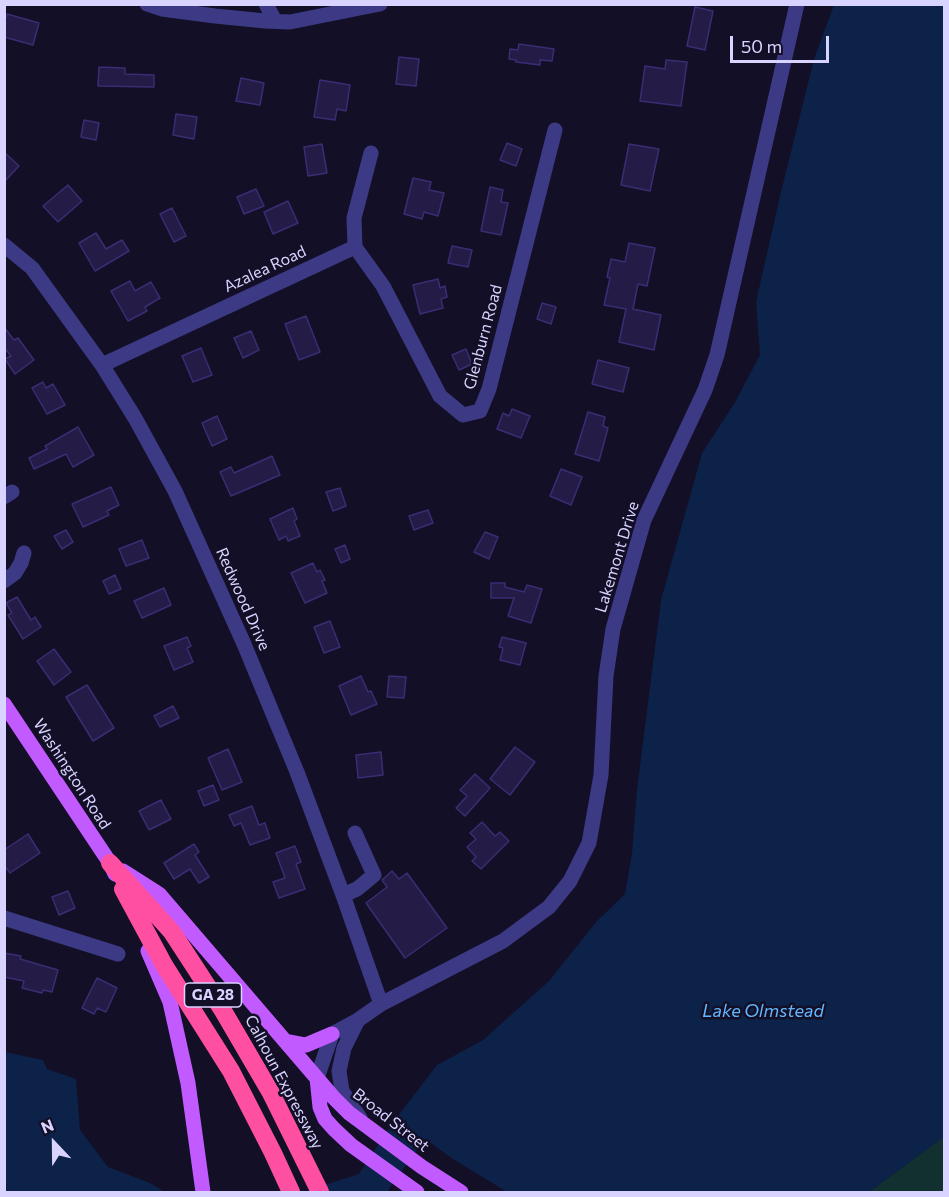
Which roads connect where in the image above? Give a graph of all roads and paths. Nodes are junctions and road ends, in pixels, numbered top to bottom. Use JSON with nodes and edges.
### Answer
{"nodes":[{"id":1,"x":147,"y":4,"type":"edge"},
{"id":2,"x":266,"y":4,"type":"edge"},
{"id":3,"x":380,"y":4,"type":"edge"},
{"id":4,"x":797,"y":4,"type":"edge"},
{"id":5,"x":275,"y":21,"type":"junction"},
{"id":6,"x":555,"y":130,"type":"dead end"},
{"id":7,"x":372,"y":153,"type":"dead end"},
{"id":8,"x":4,"y":245,"type":"edge"},
{"id":9,"x":355,"y":247,"type":"junction"},
{"id":10,"x":102,"y":365,"type":"junction"},
{"id":11,"x":24,"y":553,"type":"dead end"},
{"id":12,"x":4,"y":581,"type":"edge"},
{"id":13,"x":4,"y":704,"type":"edge"},
{"id":14,"x":355,"y":833,"type":"dead end"},
{"id":15,"x":110,"y":863,"type":"junction"},
{"id":16,"x":343,"y":895,"type":"junction"},
{"id":17,"x":4,"y":918,"type":"edge"},
{"id":18,"x":117,"y":954,"type":"dead end"},
{"id":19,"x":381,"y":1004,"type":"junction"},
{"id":20,"x":358,"y":1020,"type":"junction"},
{"id":21,"x":332,"y":1034,"type":"junction"},
{"id":22,"x":285,"y":1041,"type":"junction"},
{"id":23,"x":317,"y":1078,"type":"junction"},
{"id":24,"x":366,"y":1126,"type":"junction"},
{"id":25,"x":412,"y":1190,"type":"edge"},
{"id":26,"x":203,"y":1192,"type":"edge"},
{"id":27,"x":291,"y":1192,"type":"edge"},
{"id":28,"x":320,"y":1192,"type":"edge"},
{"id":29,"x":461,"y":1192,"type":"edge"}],
"edges":[{"from":1,"to":5,"type":"street"},
{"from":2,"to":5,"type":"street"},
{"from":3,"to":5,"type":"street"},
{"from":4,"to":19,"type":"street","name":"Lakemont Drive"},
{"from":6,"to":9,"type":"street","name":"Glenburn Road"},
{"from":7,"to":9,"type":"street"},
{"from":8,"to":10,"type":"street","name":"Redwood Drive"},
{"from":9,"to":10,"type":"street","name":"Azalea Road"},
{"from":10,"to":16,"type":"street","name":"Redwood Drive"},
{"from":11,"to":12,"type":"street"},
{"from":13,"to":15,"type":"main road","name":"Washington Road","number":"GA 28"},
{"from":14,"to":16,"type":"street"},
{"from":15,"to":22,"type":"main road","name":"Broad Street"},
{"from":15,"to":26,"type":"main road"},
{"from":15,"to":27,"type":"highway","number":"GA 28"},
{"from":15,"to":28,"type":"highway","name":"Calhoun Expressway","number":"GA 28"},
{"from":16,"to":19,"type":"street","name":"Redwood Drive"},
{"from":17,"to":18,"type":"street"},
{"from":19,"to":20,"type":"street","name":"Lakemont Drive"},
{"from":20,"to":21,"type":"street","name":"Lakemont Drive"},
{"from":20,"to":24,"type":"street","name":"Lakemont Drive"},
{"from":21,"to":22,"type":"main road"},
{"from":21,"to":23,"type":"street"},
{"from":22,"to":23,"type":"main road","name":"Broad Street"},
{"from":23,"to":24,"type":"main road","name":"Broad Street"},
{"from":23,"to":25,"type":"main road"},
{"from":24,"to":29,"type":"main road","name":"Broad Street"}]}
